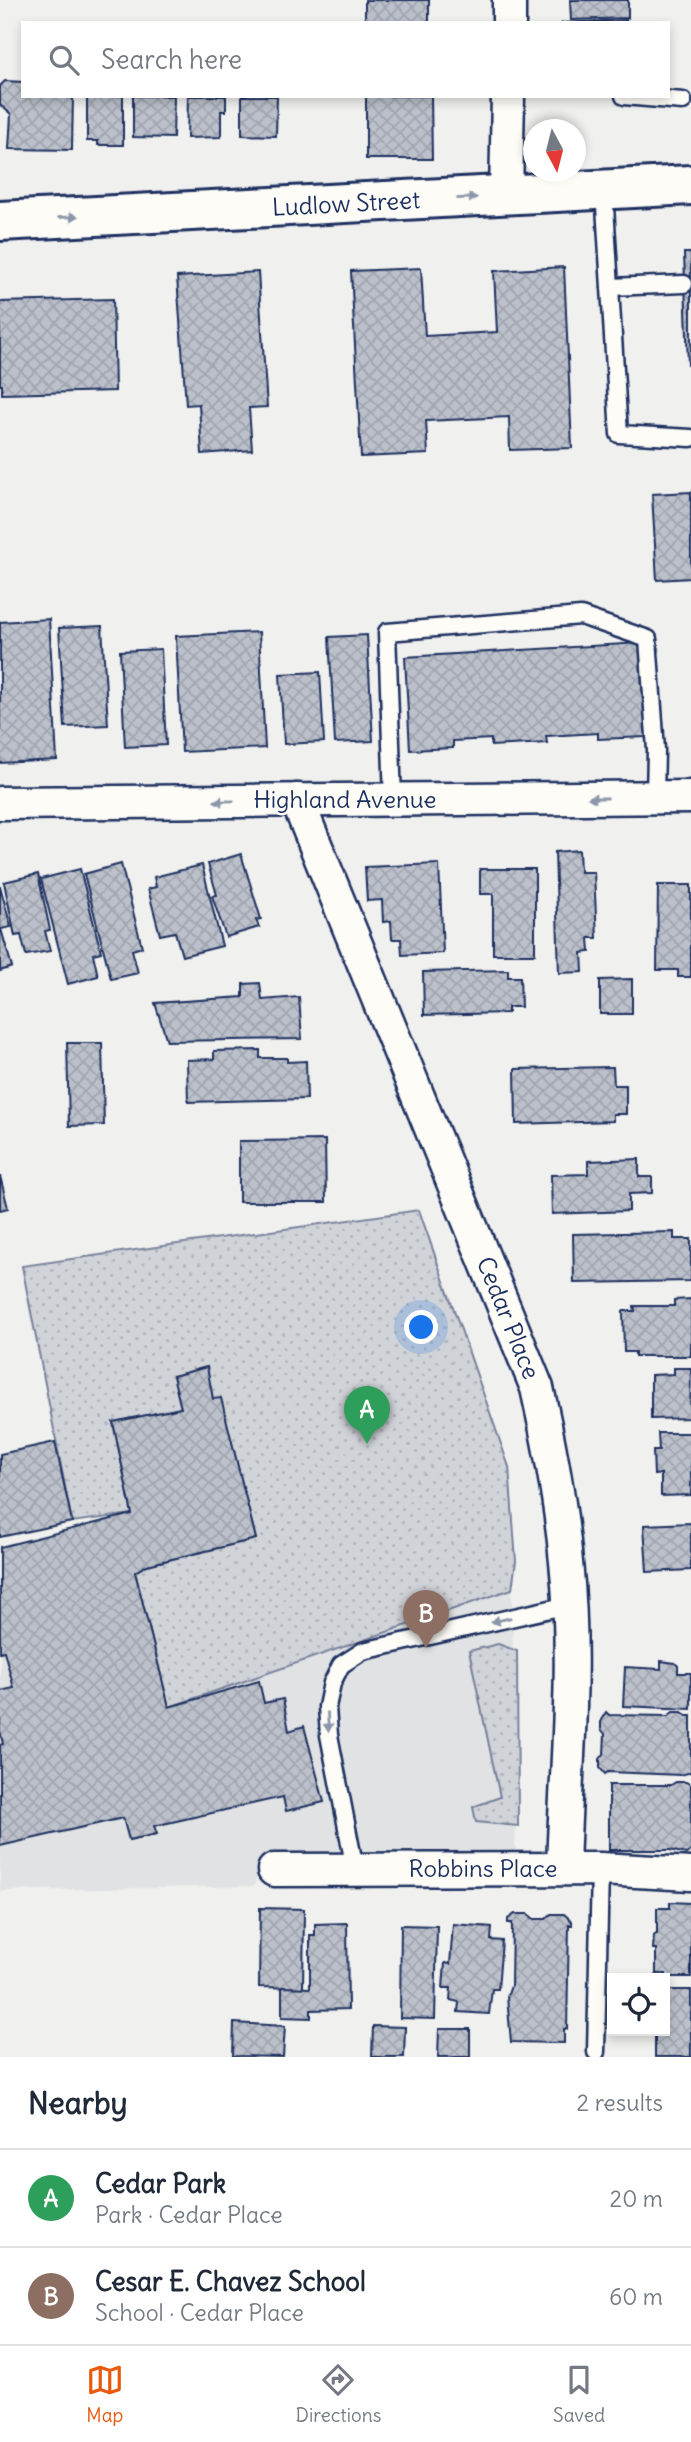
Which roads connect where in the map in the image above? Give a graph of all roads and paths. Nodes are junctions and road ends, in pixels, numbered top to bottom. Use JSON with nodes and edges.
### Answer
{"nodes":[{"id":1,"x":509,"y":0,"type":"edge"},
{"id":2,"x":509,"y":21,"type":"edge"},
{"id":3,"x":508,"y":98,"type":"edge"},
{"id":4,"x":648,"y":98,"type":"edge"},
{"id":5,"x":683,"y":101,"type":"dead end"},
{"id":6,"x":691,"y":185,"type":"edge"},
{"id":7,"x":604,"y":190,"type":"junction"},
{"id":8,"x":506,"y":196,"type":"junction"},
{"id":9,"x":0,"y":221,"type":"edge"},
{"id":10,"x":684,"y":284,"type":"dead end"},
{"id":11,"x":610,"y":287,"type":"junction"},
{"id":12,"x":691,"y":438,"type":"edge"},
{"id":13,"x":655,"y":797,"type":"junction"},
{"id":14,"x":691,"y":797,"type":"edge"},
{"id":15,"x":393,"y":799,"type":"junction"},
{"id":16,"x":297,"y":800,"type":"junction"},
{"id":17,"x":0,"y":803,"type":"edge"},
{"id":18,"x":568,"y":1605,"type":"junction"},
{"id":19,"x":564,"y":1868,"type":"junction"},
{"id":20,"x":600,"y":1868,"type":"junction"},
{"id":21,"x":355,"y":1869,"type":"junction"},
{"id":22,"x":274,"y":1870,"type":"dead end"},
{"id":23,"x":691,"y":1874,"type":"edge"},
{"id":24,"x":596,"y":2052,"type":"dead end"}],
"edges":[{"from":1,"to":2,"type":"street"},
{"from":3,"to":8,"type":"street"},
{"from":4,"to":5,"type":"lane"},
{"from":6,"to":7,"type":"street","name":"Ludlow Street"},
{"from":7,"to":8,"type":"street","name":"Ludlow Street"},
{"from":7,"to":11,"type":"lane"},
{"from":9,"to":8,"type":"street","name":"Ludlow Street","one_way":true},
{"from":10,"to":11,"type":"lane"},
{"from":11,"to":12,"type":"lane"},
{"from":13,"to":14,"type":"street","name":"Highland Avenue"},
{"from":13,"to":15,"type":"street","name":"Highland Avenue","one_way":true},
{"from":13,"to":15,"type":"lane"},
{"from":15,"to":16,"type":"street","name":"Highland Avenue"},
{"from":16,"to":17,"type":"street","name":"Highland Avenue","one_way":true},
{"from":16,"to":18,"type":"street","name":"Cedar Place"},
{"from":18,"to":19,"type":"street","name":"Cedar Place"},
{"from":18,"to":21,"type":"lane","one_way":true},
{"from":19,"to":20,"type":"street","name":"Robbins Place"},
{"from":19,"to":21,"type":"street","name":"Robbins Place"},
{"from":20,"to":23,"type":"street","name":"Robbins Place"},
{"from":20,"to":24,"type":"lane"},
{"from":21,"to":22,"type":"street","name":"Robbins Place"}]}
